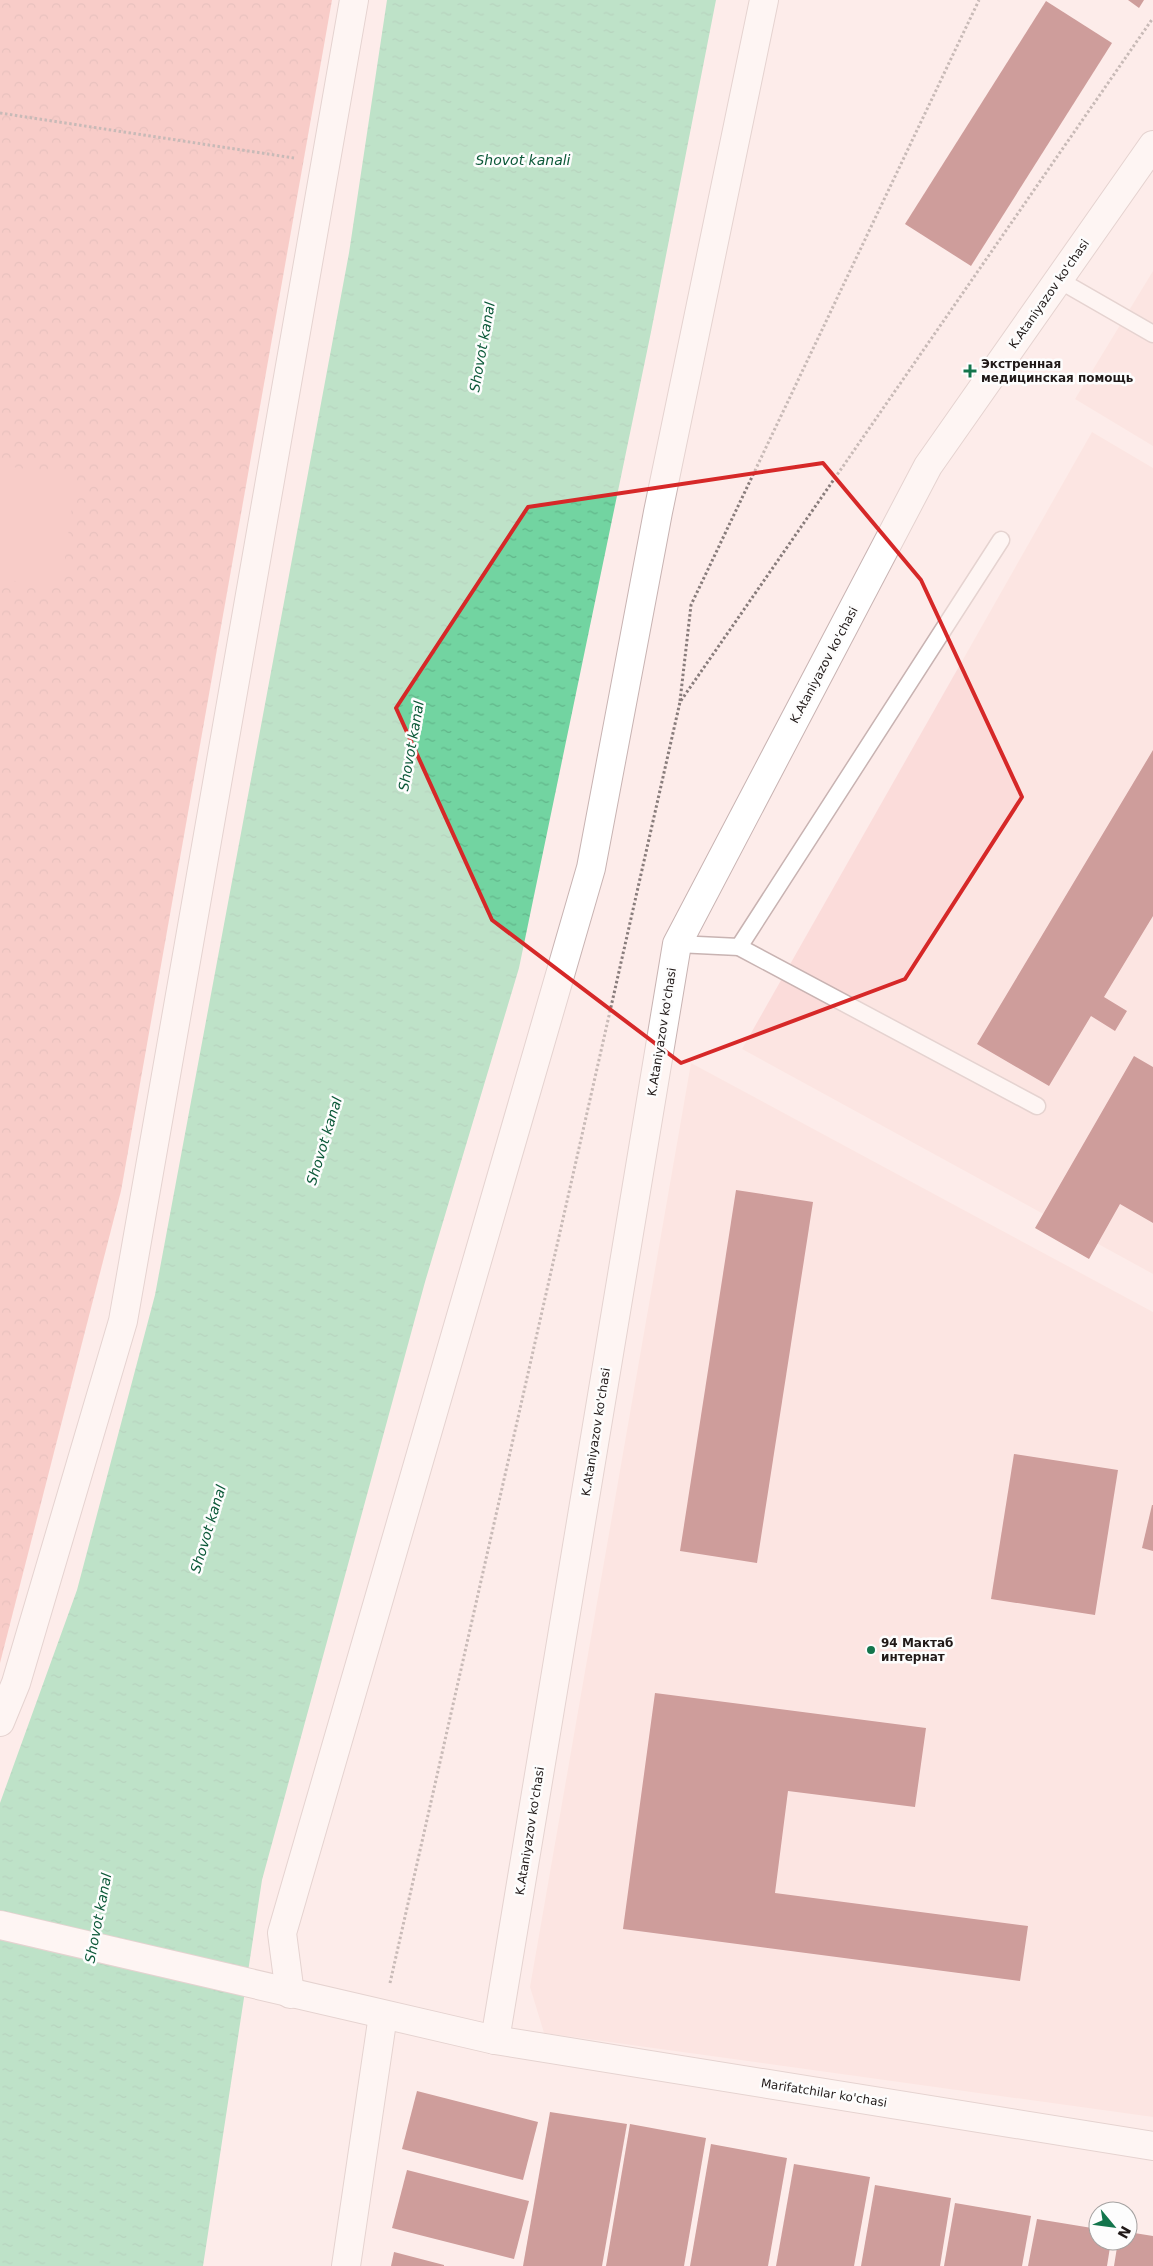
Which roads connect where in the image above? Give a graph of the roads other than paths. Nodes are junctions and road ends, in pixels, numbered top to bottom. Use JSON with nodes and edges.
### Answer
{"nodes":[{"id":1,"x":354,"y":0,"type":"edge"},
{"id":2,"x":764,"y":0,"type":"edge"},
{"id":3,"x":1153,"y":145,"type":"edge"},
{"id":4,"x":1059,"y":280,"type":"junction"},
{"id":5,"x":1153,"y":334,"type":"edge"},
{"id":6,"x":1002,"y":540,"type":"dead end"},
{"id":7,"x":677,"y":944,"type":"junction"},
{"id":8,"x":739,"y":947,"type":"junction"},
{"id":9,"x":1037,"y":1106,"type":"dead end"},
{"id":10,"x":0,"y":1722,"type":"edge"},
{"id":11,"x":0,"y":1926,"type":"edge"},
{"id":12,"x":290,"y":1994,"type":"junction"},
{"id":13,"x":383,"y":2015,"type":"junction"},
{"id":14,"x":495,"y":2040,"type":"junction"},
{"id":15,"x":1153,"y":2146,"type":"edge"},
{"id":16,"x":346,"y":2266,"type":"edge"}],
"edges":[{"from":1,"to":10,"type":"street"},
{"from":2,"to":12,"type":"street"},
{"from":3,"to":4,"type":"street","name":"K.Ataniyazov ko'chasi"},
{"from":4,"to":5,"type":"lane"},
{"from":4,"to":7,"type":"street","name":"K.Ataniyazov ko'chasi"},
{"from":6,"to":8,"type":"lane"},
{"from":7,"to":8,"type":"lane"},
{"from":7,"to":14,"type":"street","name":"K.Ataniyazov ko'chasi"},
{"from":8,"to":9,"type":"lane"},
{"from":11,"to":12,"type":"street","name":"Marifatchilar ko'chasi"},
{"from":12,"to":13,"type":"street","name":"Marifatchilar ko'chasi"},
{"from":13,"to":14,"type":"street","name":"Marifatchilar ko'chasi"},
{"from":13,"to":16,"type":"street"},
{"from":14,"to":15,"type":"street","name":"Marifatchilar ko'chasi"}]}
